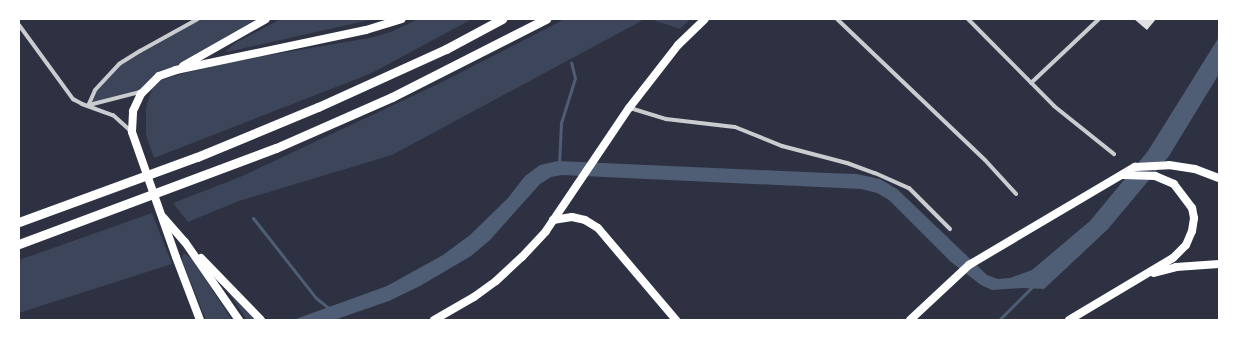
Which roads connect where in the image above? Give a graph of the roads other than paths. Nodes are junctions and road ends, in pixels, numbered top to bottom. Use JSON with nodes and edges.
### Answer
{"nodes":[{"id":1,"x":198,"y":19,"type":"edge"},
{"id":2,"x":266,"y":19,"type":"edge"},
{"id":3,"x":401,"y":19,"type":"edge"},
{"id":4,"x":502,"y":19,"type":"edge"},
{"id":5,"x":546,"y":19,"type":"edge"},
{"id":6,"x":705,"y":19,"type":"edge"},
{"id":7,"x":837,"y":19,"type":"edge"},
{"id":8,"x":968,"y":19,"type":"edge"},
{"id":9,"x":1099,"y":19,"type":"edge"},
{"id":10,"x":19,"y":25,"type":"edge"},
{"id":11,"x":176,"y":70,"type":"junction"},
{"id":12,"x":1031,"y":83,"type":"junction"},
{"id":13,"x":143,"y":92,"type":"junction"},
{"id":14,"x":88,"y":106,"type":"junction"},
{"id":15,"x":629,"y":108,"type":"junction"},
{"id":16,"x":132,"y":132,"type":"junction"},
{"id":17,"x":1114,"y":154,"type":"dead end"},
{"id":18,"x":1122,"y":175,"type":"junction"},
{"id":19,"x":1219,"y":178,"type":"edge"},
{"id":20,"x":1016,"y":194,"type":"dead end"},
{"id":21,"x":159,"y":211,"type":"junction"},
{"id":22,"x":553,"y":220,"type":"junction"},
{"id":23,"x":19,"y":222,"type":"edge"},
{"id":24,"x":950,"y":229,"type":"dead end"},
{"id":25,"x":185,"y":242,"type":"junction"},
{"id":26,"x":19,"y":244,"type":"edge"},
{"id":27,"x":1219,"y":264,"type":"edge"},
{"id":28,"x":1143,"y":276,"type":"junction"},
{"id":29,"x":200,"y":320,"type":"edge"},
{"id":30,"x":239,"y":320,"type":"edge"},
{"id":31,"x":261,"y":320,"type":"edge"},
{"id":32,"x":434,"y":320,"type":"edge"},
{"id":33,"x":676,"y":320,"type":"edge"},
{"id":34,"x":910,"y":320,"type":"edge"},
{"id":35,"x":1069,"y":320,"type":"edge"}],
"edges":[{"from":1,"to":14,"type":"street"},
{"from":2,"to":11,"type":"main road"},
{"from":3,"to":11,"type":"main road"},
{"from":4,"to":23,"type":"highway"},
{"from":5,"to":26,"type":"highway"},
{"from":6,"to":15,"type":"main road"},
{"from":7,"to":20,"type":"street"},
{"from":8,"to":12,"type":"street"},
{"from":9,"to":12,"type":"street"},
{"from":10,"to":14,"type":"street"},
{"from":11,"to":13,"type":"main road"},
{"from":12,"to":17,"type":"street"},
{"from":13,"to":14,"type":"street"},
{"from":13,"to":16,"type":"main road"},
{"from":14,"to":16,"type":"street"},
{"from":15,"to":22,"type":"main road"},
{"from":15,"to":24,"type":"street"},
{"from":16,"to":21,"type":"main road"},
{"from":18,"to":19,"type":"main road"},
{"from":18,"to":28,"type":"main road"},
{"from":18,"to":34,"type":"main road"},
{"from":21,"to":25,"type":"main road"},
{"from":21,"to":29,"type":"main road"},
{"from":22,"to":32,"type":"main road"},
{"from":22,"to":33,"type":"main road"},
{"from":25,"to":30,"type":"main road"},
{"from":25,"to":31,"type":"main road"},
{"from":27,"to":28,"type":"main road"},
{"from":28,"to":35,"type":"main road"}]}
